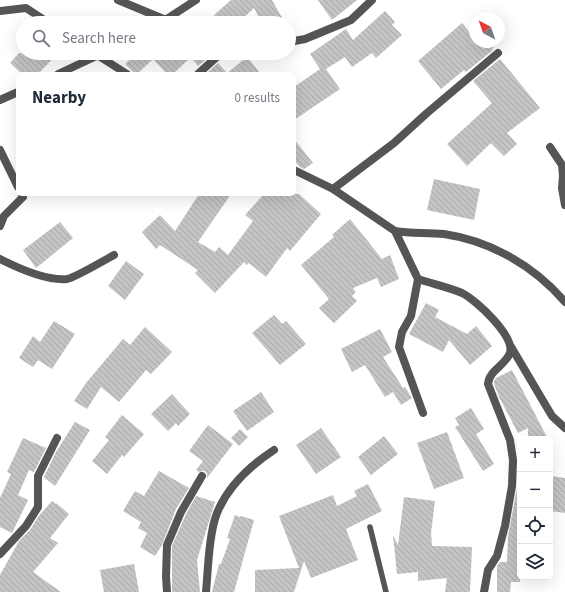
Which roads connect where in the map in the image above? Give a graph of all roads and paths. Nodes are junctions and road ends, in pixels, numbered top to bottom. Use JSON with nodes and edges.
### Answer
{"nodes":[{"id":1,"x":118,"y":0,"type":"edge"},
{"id":2,"x":196,"y":0,"type":"edge"},
{"id":3,"x":372,"y":0,"type":"edge"},
{"id":4,"x":0,"y":11,"type":"edge"},
{"id":5,"x":38,"y":16,"type":"edge"},
{"id":6,"x":152,"y":16,"type":"edge"},
{"id":7,"x":171,"y":16,"type":"edge"},
{"id":8,"x":296,"y":41,"type":"edge"},
{"id":9,"x":498,"y":54,"type":"dead end"},
{"id":10,"x":86,"y":60,"type":"edge"},
{"id":11,"x":107,"y":60,"type":"edge"},
{"id":12,"x":213,"y":60,"type":"edge"},
{"id":13,"x":62,"y":72,"type":"edge"},
{"id":14,"x":124,"y":72,"type":"edge"},
{"id":15,"x":200,"y":72,"type":"edge"},
{"id":16,"x":16,"y":93,"type":"edge"},
{"id":17,"x":0,"y":100,"type":"edge"},
{"id":18,"x":550,"y":147,"type":"dead end"},
{"id":19,"x":0,"y":150,"type":"edge"},
{"id":20,"x":296,"y":171,"type":"edge"},
{"id":21,"x":16,"y":183,"type":"edge"},
{"id":22,"x":333,"y":189,"type":"junction"},
{"id":23,"x":23,"y":196,"type":"edge"},
{"id":24,"x":565,"y":205,"type":"edge"},
{"id":25,"x":0,"y":226,"type":"edge"},
{"id":26,"x":395,"y":231,"type":"junction"},
{"id":27,"x":114,"y":255,"type":"dead end"},
{"id":28,"x":0,"y":259,"type":"edge"},
{"id":29,"x":418,"y":279,"type":"junction"},
{"id":30,"x":565,"y":302,"type":"edge"},
{"id":31,"x":510,"y":345,"type":"junction"},
{"id":32,"x":423,"y":413,"type":"dead end"},
{"id":33,"x":565,"y":428,"type":"edge"},
{"id":34,"x":57,"y":438,"type":"dead end"},
{"id":35,"x":274,"y":450,"type":"dead end"},
{"id":36,"x":202,"y":476,"type":"dead end"},
{"id":37,"x":370,"y":527,"type":"dead end"},
{"id":38,"x":0,"y":554,"type":"edge"},
{"id":39,"x":167,"y":592,"type":"edge"},
{"id":40,"x":206,"y":592,"type":"edge"},
{"id":41,"x":386,"y":592,"type":"edge"},
{"id":42,"x":484,"y":592,"type":"edge"}],
"edges":[{"from":1,"to":6,"type":"street"},
{"from":2,"to":7,"type":"street"},
{"from":3,"to":8,"type":"street"},
{"from":4,"to":5,"type":"street"},
{"from":9,"to":22,"type":"street"},
{"from":10,"to":13,"type":"street"},
{"from":11,"to":14,"type":"street"},
{"from":12,"to":15,"type":"street"},
{"from":16,"to":17,"type":"street"},
{"from":18,"to":24,"type":"street"},
{"from":19,"to":21,"type":"street"},
{"from":20,"to":22,"type":"street"},
{"from":22,"to":26,"type":"street"},
{"from":23,"to":25,"type":"street"},
{"from":26,"to":29,"type":"street"},
{"from":26,"to":30,"type":"street"},
{"from":27,"to":28,"type":"street"},
{"from":29,"to":31,"type":"street"},
{"from":29,"to":32,"type":"street"},
{"from":31,"to":33,"type":"street"},
{"from":31,"to":42,"type":"street"},
{"from":34,"to":38,"type":"street"},
{"from":35,"to":40,"type":"street"},
{"from":36,"to":39,"type":"street"},
{"from":37,"to":41,"type":"lane"}]}
